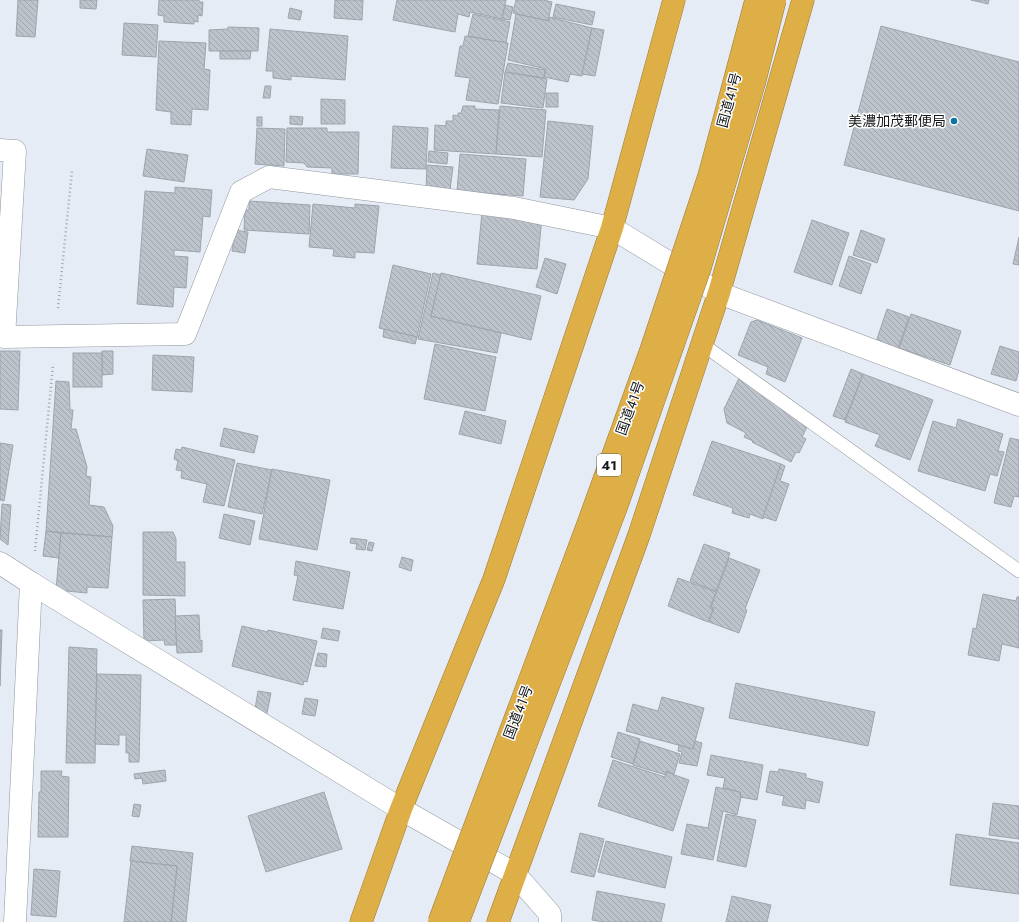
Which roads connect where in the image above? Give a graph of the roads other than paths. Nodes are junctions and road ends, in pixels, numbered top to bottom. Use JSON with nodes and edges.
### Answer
{"nodes":[{"id":1,"x":674,"y":0,"type":"edge"},
{"id":2,"x":689,"y":0,"type":"edge"},
{"id":3,"x":756,"y":0,"type":"edge"},
{"id":4,"x":775,"y":0,"type":"edge"},
{"id":5,"x":803,"y":0,"type":"edge"},
{"id":6,"x":662,"y":44,"type":"junction"},
{"id":7,"x":0,"y":150,"type":"edge"},
{"id":8,"x":612,"y":228,"type":"junction"},
{"id":9,"x":719,"y":293,"type":"junction"},
{"id":10,"x":702,"y":344,"type":"junction"},
{"id":11,"x":1019,"y":405,"type":"edge"},
{"id":12,"x":0,"y":563,"type":"edge"},
{"id":13,"x":1019,"y":571,"type":"edge"},
{"id":14,"x":31,"y":583,"type":"junction"},
{"id":15,"x":401,"y":809,"type":"junction"},
{"id":16,"x":515,"y":874,"type":"junction"},
{"id":17,"x":15,"y":922,"type":"edge"},
{"id":18,"x":361,"y":922,"type":"edge"},
{"id":19,"x":439,"y":922,"type":"edge"},
{"id":20,"x":458,"y":922,"type":"edge"},
{"id":21,"x":498,"y":922,"type":"edge"},
{"id":22,"x":550,"y":922,"type":"edge"}],
"edges":[{"from":1,"to":6,"type":"highway"},
{"from":2,"to":6,"type":"highway"},
{"from":3,"to":19,"type":"highway","name":"国道41号","number":"41","bridge":true},
{"from":4,"to":20,"type":"highway","name":"国道41号","number":"41","bridge":true},
{"from":5,"to":9,"type":"highway"},
{"from":6,"to":8,"type":"highway"},
{"from":7,"to":8,"type":"street"},
{"from":8,"to":9,"type":"street"},
{"from":8,"to":15,"type":"highway"},
{"from":9,"to":10,"type":"highway"},
{"from":9,"to":11,"type":"street"},
{"from":10,"to":13,"type":"lane"},
{"from":10,"to":16,"type":"highway"},
{"from":12,"to":14,"type":"street"},
{"from":14,"to":15,"type":"street"},
{"from":14,"to":17,"type":"street"},
{"from":15,"to":16,"type":"street"},
{"from":15,"to":18,"type":"highway"},
{"from":16,"to":21,"type":"highway"},
{"from":16,"to":22,"type":"street"}]}
